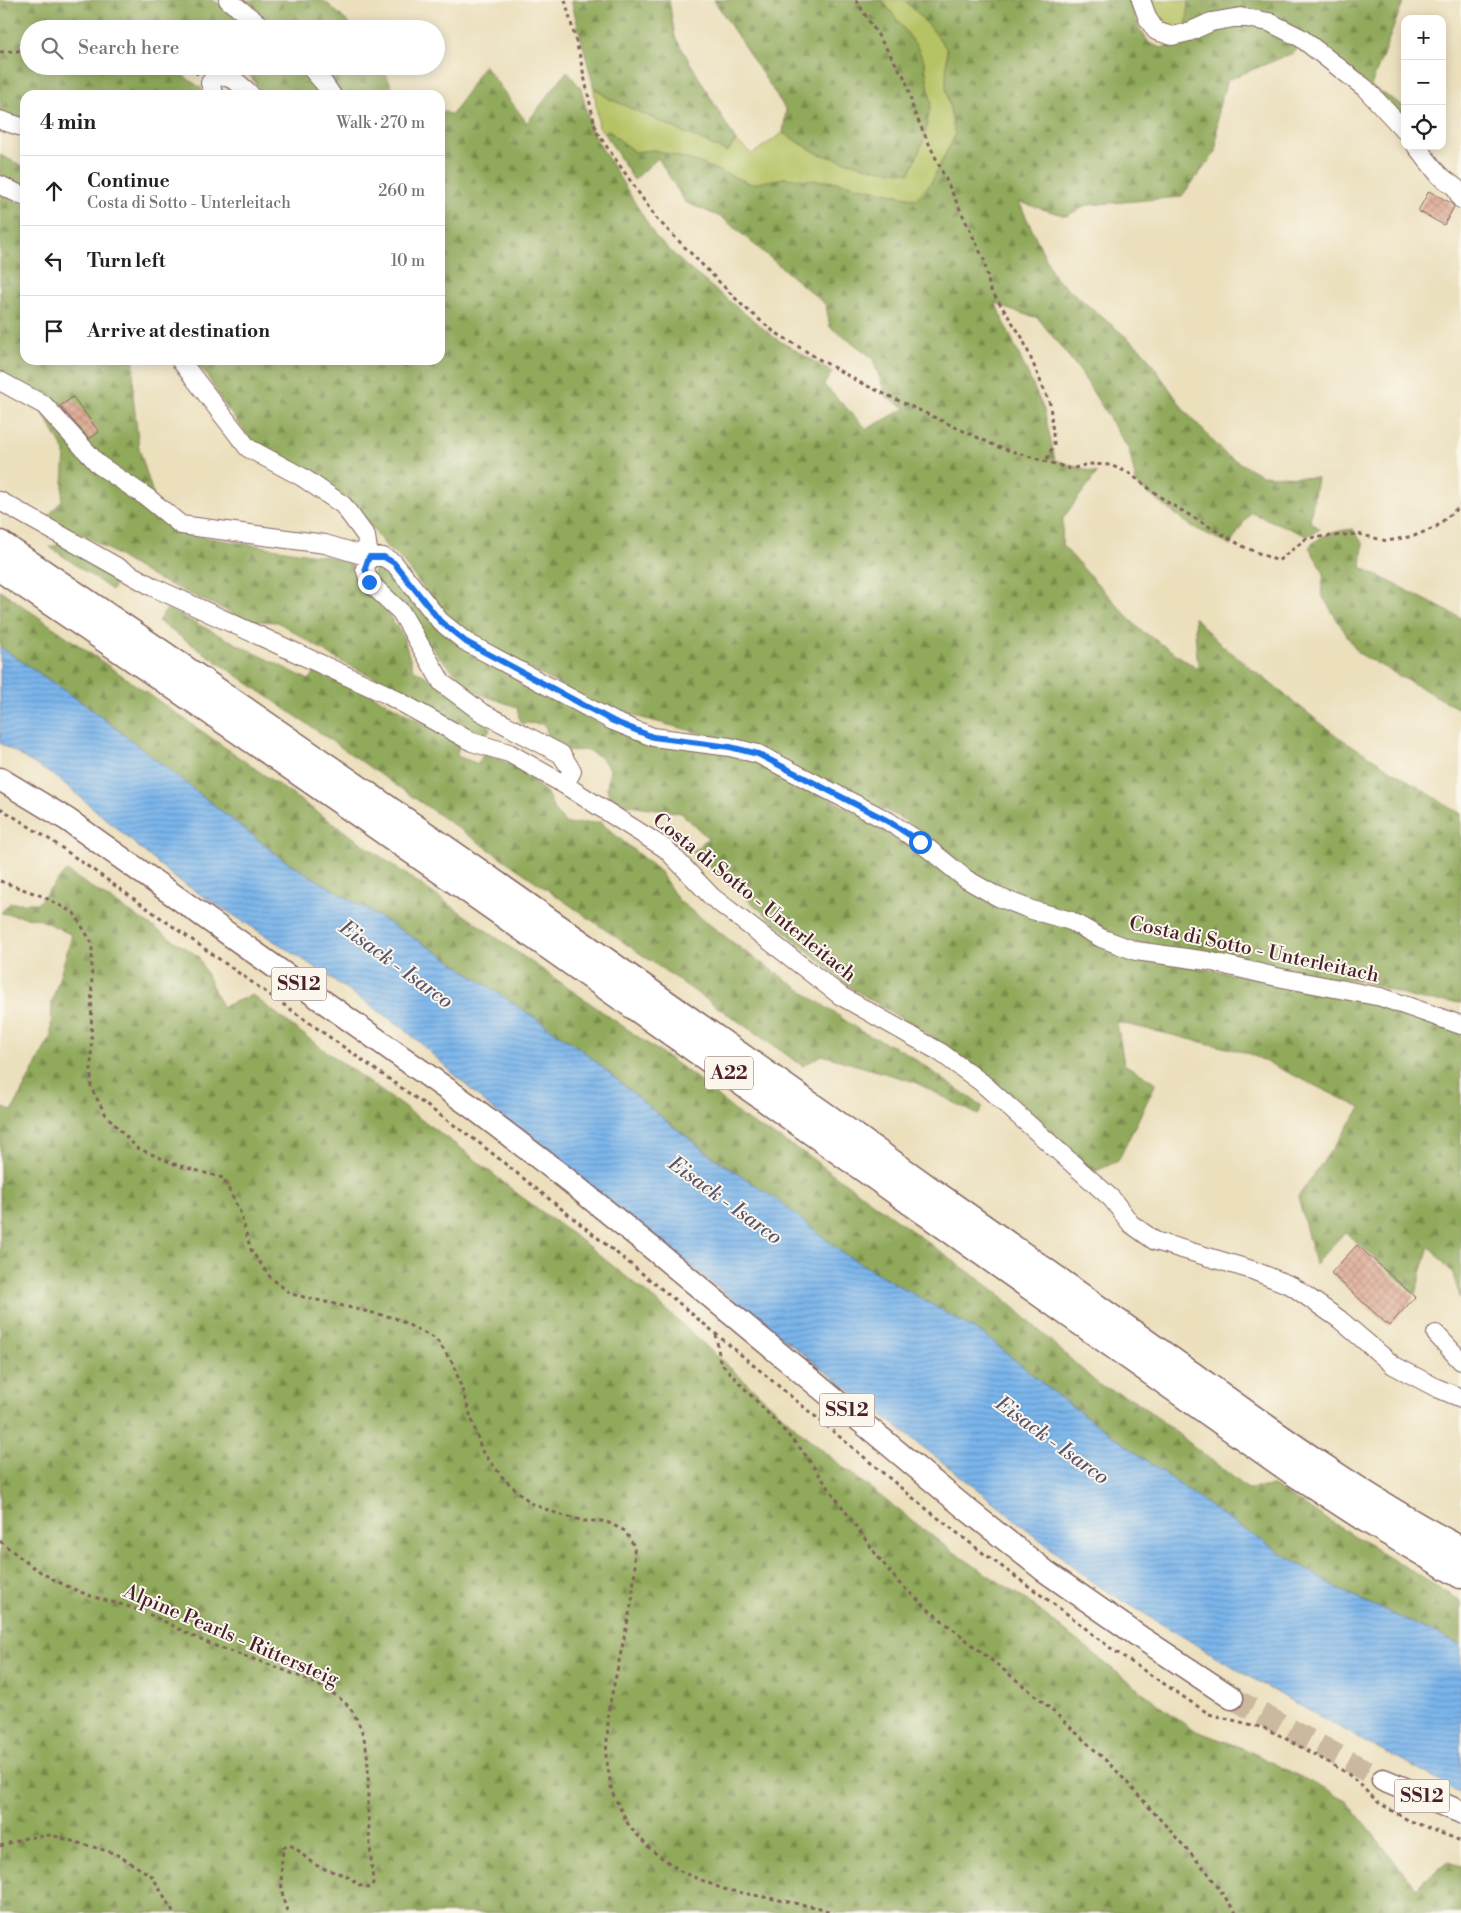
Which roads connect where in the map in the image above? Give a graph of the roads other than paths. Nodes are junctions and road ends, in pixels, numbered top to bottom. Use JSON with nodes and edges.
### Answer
{"nodes":[{"id":1,"x":228,"y":0,"type":"edge"},
{"id":2,"x":1141,"y":0,"type":"edge"},
{"id":3,"x":254,"y":20,"type":"edge"},
{"id":4,"x":317,"y":75,"type":"edge"},
{"id":5,"x":212,"y":90,"type":"edge"},
{"id":6,"x":246,"y":90,"type":"edge"},
{"id":7,"x":329,"y":90,"type":"edge"},
{"id":8,"x":0,"y":120,"type":"edge"},
{"id":9,"x":20,"y":126,"type":"edge"},
{"id":10,"x":1401,"y":127,"type":"edge"},
{"id":11,"x":1419,"y":150,"type":"edge"},
{"id":12,"x":0,"y":185,"type":"edge"},
{"id":13,"x":20,"y":195,"type":"edge"},
{"id":14,"x":1461,"y":199,"type":"edge"},
{"id":15,"x":184,"y":365,"type":"edge"},
{"id":16,"x":0,"y":382,"type":"edge"},
{"id":17,"x":0,"y":501,"type":"edge"},
{"id":18,"x":0,"y":544,"type":"edge"},
{"id":19,"x":369,"y":557,"type":"junction"},
{"id":20,"x":0,"y":568,"type":"edge"},
{"id":21,"x":0,"y":779,"type":"edge"},
{"id":22,"x":565,"y":785,"type":"junction"},
{"id":23,"x":1461,"y":1025,"type":"edge"},
{"id":24,"x":1436,"y":1334,"type":"dead end"},
{"id":25,"x":1461,"y":1361,"type":"edge"},
{"id":26,"x":1461,"y":1398,"type":"edge"},
{"id":27,"x":1461,"y":1550,"type":"edge"},
{"id":28,"x":1461,"y":1575,"type":"edge"},
{"id":29,"x":1232,"y":1698,"type":"tunnel mouth"},
{"id":30,"x":1383,"y":1780,"type":"tunnel mouth"},
{"id":31,"x":1461,"y":1812,"type":"edge"}],
"edges":[{"from":1,"to":3,"type":"street"},
{"from":2,"to":10,"type":"street"},
{"from":4,"to":7,"type":"street"},
{"from":5,"to":6,"type":"street"},
{"from":8,"to":9,"type":"street"},
{"from":11,"to":14,"type":"street"},
{"from":12,"to":13,"type":"street"},
{"from":15,"to":19,"type":"street"},
{"from":16,"to":19,"type":"street","name":"Costa di Sotto - Unterleitach"},
{"from":17,"to":22,"type":"street","name":"Costa di Sotto - Unterleitach"},
{"from":18,"to":27,"type":"highway","number":"A22"},
{"from":19,"to":22,"type":"street"},
{"from":19,"to":23,"type":"street","name":"Costa di Sotto - Unterleitach"},
{"from":20,"to":28,"type":"highway","number":"A22"},
{"from":21,"to":29,"type":"main road","number":"SS12"},
{"from":22,"to":26,"type":"street","name":"Costa di Sotto - Unterleitach"},
{"from":24,"to":25,"type":"street"},
{"from":30,"to":31,"type":"main road","number":"SS12"}]}
